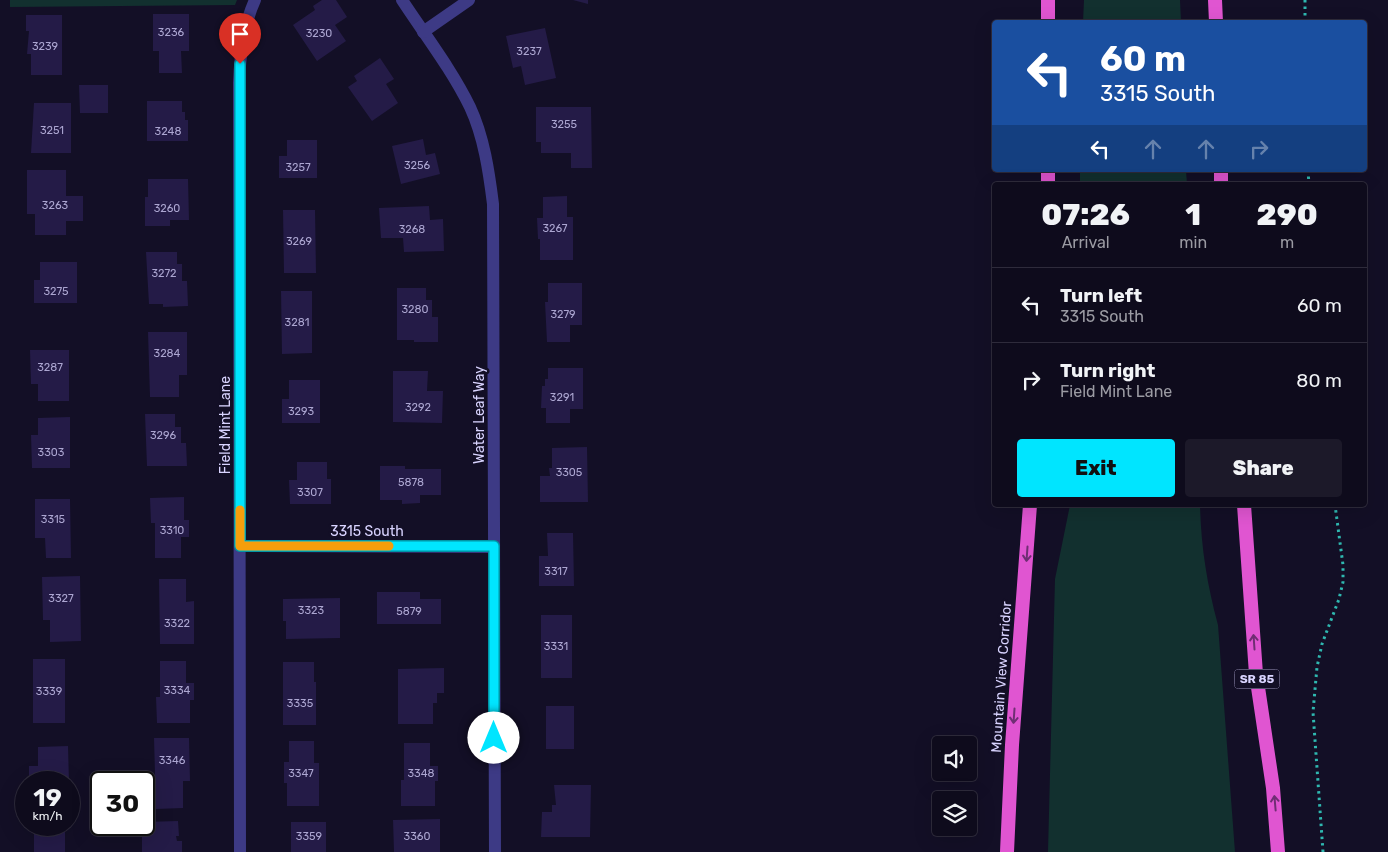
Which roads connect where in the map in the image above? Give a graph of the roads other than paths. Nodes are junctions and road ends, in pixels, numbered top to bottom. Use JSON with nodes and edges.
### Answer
{"nodes":[{"id":1,"x":255,"y":0,"type":"edge"},
{"id":2,"x":402,"y":0,"type":"edge"},
{"id":3,"x":469,"y":0,"type":"edge"},
{"id":4,"x":1048,"y":0,"type":"edge"},
{"id":5,"x":1215,"y":0,"type":"edge"},
{"id":6,"x":1048,"y":20,"type":"edge"},
{"id":7,"x":1216,"y":20,"type":"edge"},
{"id":8,"x":423,"y":32,"type":"junction"},
{"id":9,"x":1030,"y":507,"type":"edge"},
{"id":10,"x":1244,"y":507,"type":"edge"},
{"id":11,"x":240,"y":546,"type":"junction"},
{"id":12,"x":494,"y":546,"type":"junction"},
{"id":13,"x":240,"y":852,"type":"edge"},
{"id":14,"x":495,"y":852,"type":"edge"},
{"id":15,"x":1007,"y":852,"type":"edge"},
{"id":16,"x":1278,"y":852,"type":"edge"}],
"edges":[{"from":1,"to":11,"type":"street","name":"Field Mint Lane"},
{"from":2,"to":8,"type":"street","name":"Water Leaf Way"},
{"from":3,"to":8,"type":"street"},
{"from":4,"to":6,"type":"highway"},
{"from":5,"to":7,"type":"highway"},
{"from":8,"to":12,"type":"street","name":"Water Leaf Way"},
{"from":9,"to":15,"type":"highway","name":"Mountain View Corridor","one_way":true},
{"from":16,"to":10,"type":"highway","number":"SR 85","one_way":true},
{"from":11,"to":12,"type":"street","name":"3315 South"},
{"from":11,"to":13,"type":"street","name":"Field Mint Lane"},
{"from":12,"to":14,"type":"street","name":"Water Leaf Way"}]}
